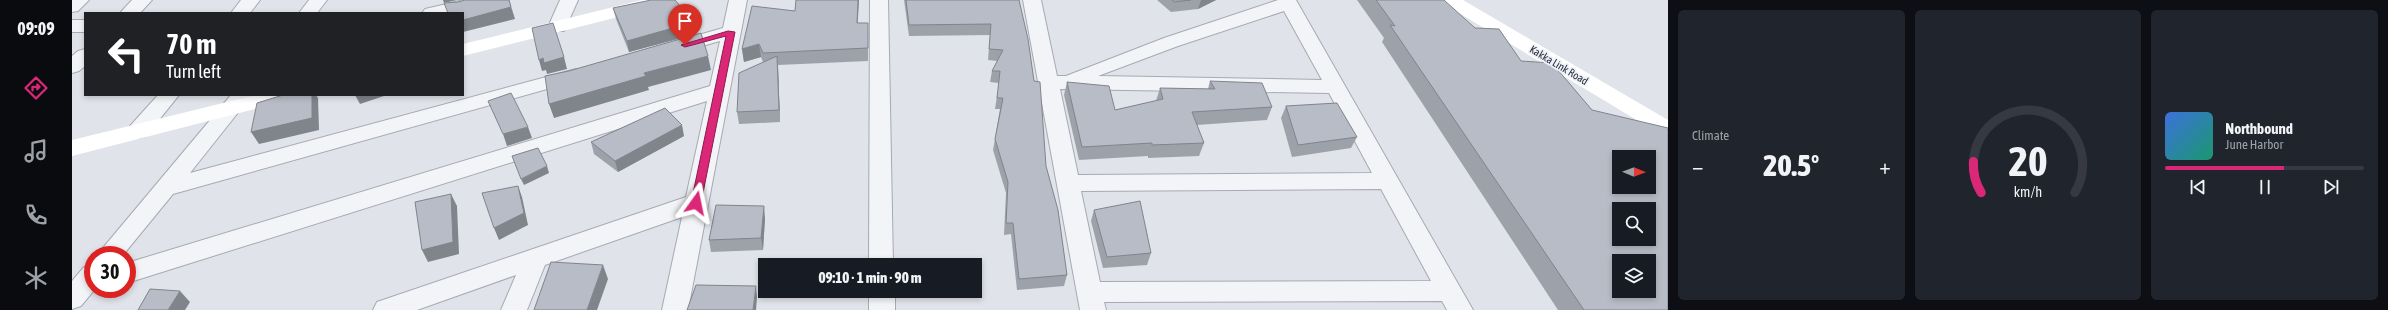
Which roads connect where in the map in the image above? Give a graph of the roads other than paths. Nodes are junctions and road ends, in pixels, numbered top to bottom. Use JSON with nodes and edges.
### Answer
{"nodes":[{"id":1,"x":80,"y":0,"type":"edge"},
{"id":2,"x":143,"y":0,"type":"edge"},
{"id":3,"x":251,"y":0,"type":"edge"},
{"id":4,"x":318,"y":0,"type":"edge"},
{"id":5,"x":487,"y":0,"type":"edge"},
{"id":6,"x":569,"y":0,"type":"edge"},
{"id":7,"x":664,"y":0,"type":"edge"},
{"id":8,"x":738,"y":0,"type":"edge"},
{"id":9,"x":879,"y":0,"type":"edge"},
{"id":10,"x":1032,"y":0,"type":"edge"},
{"id":11,"x":1450,"y":0,"type":"edge"},
{"id":12,"x":1288,"y":2,"type":"edge"},
{"id":13,"x":72,"y":7,"type":"edge"},
{"id":14,"x":130,"y":12,"type":"edge"},
{"id":15,"x":241,"y":12,"type":"edge"},
{"id":16,"x":309,"y":12,"type":"edge"},
{"id":17,"x":435,"y":12,"type":"edge"},
{"id":18,"x":72,"y":26,"type":"edge"},
{"id":19,"x":84,"y":26,"type":"edge"},
{"id":20,"x":557,"y":27,"type":"junction"},
{"id":21,"x":731,"y":32,"type":"junction"},
{"id":22,"x":464,"y":50,"type":"edge"},
{"id":23,"x":654,"y":53,"type":"edge"},
{"id":24,"x":84,"y":56,"type":"edge"},
{"id":25,"x":72,"y":67,"type":"edge"},
{"id":26,"x":593,"y":70,"type":"edge"},
{"id":27,"x":1056,"y":82,"type":"junction"},
{"id":28,"x":1336,"y":88,"type":"junction"},
{"id":29,"x":719,"y":90,"type":"junction"},
{"id":30,"x":168,"y":96,"type":"edge"},
{"id":31,"x":276,"y":96,"type":"edge"},
{"id":32,"x":236,"y":102,"type":"edge"},
{"id":33,"x":1668,"y":129,"type":"edge"},
{"id":34,"x":138,"y":131,"type":"junction"},
{"id":35,"x":72,"y":148,"type":"edge"},
{"id":36,"x":1388,"y":181,"type":"junction"},
{"id":37,"x":1068,"y":183,"type":"junction"},
{"id":38,"x":165,"y":188,"type":"junction"},
{"id":39,"x":696,"y":203,"type":"junction"},
{"id":40,"x":117,"y":246,"type":"edge"},
{"id":41,"x":881,"y":258,"type":"edge"},
{"id":42,"x":534,"y":261,"type":"junction"},
{"id":43,"x":136,"y":270,"type":"edge"},
{"id":44,"x":882,"y":298,"type":"edge"},
{"id":45,"x":1454,"y":300,"type":"edge"},
{"id":46,"x":1091,"y":301,"type":"edge"},
{"id":47,"x":386,"y":310,"type":"edge"},
{"id":48,"x":514,"y":310,"type":"edge"},
{"id":49,"x":675,"y":310,"type":"edge"},
{"id":50,"x":882,"y":310,"type":"edge"}],
"edges":[{"from":1,"to":13,"type":"street"},
{"from":2,"to":14,"type":"street"},
{"from":3,"to":15,"type":"street"},
{"from":4,"to":16,"type":"street"},
{"from":5,"to":17,"type":"street"},
{"from":6,"to":20,"type":"street"},
{"from":7,"to":20,"type":"street"},
{"from":8,"to":21,"type":"street"},
{"from":9,"to":41,"type":"street"},
{"from":10,"to":27,"type":"street"},
{"from":11,"to":33,"type":"street","name":"Kakka Link Road"},
{"from":12,"to":27,"type":"street"},
{"from":12,"to":28,"type":"street"},
{"from":18,"to":19,"type":"street"},
{"from":20,"to":22,"type":"street"},
{"from":21,"to":23,"type":"street"},
{"from":21,"to":29,"type":"street"},
{"from":24,"to":25,"type":"street"},
{"from":26,"to":38,"type":"street"},
{"from":27,"to":28,"type":"street"},
{"from":27,"to":37,"type":"street"},
{"from":28,"to":36,"type":"street"},
{"from":29,"to":39,"type":"street"},
{"from":29,"to":43,"type":"street"},
{"from":30,"to":34,"type":"street"},
{"from":31,"to":32,"type":"street"},
{"from":32,"to":34,"type":"street"},
{"from":32,"to":38,"type":"street"},
{"from":34,"to":35,"type":"street"},
{"from":36,"to":37,"type":"street"},
{"from":36,"to":45,"type":"street"},
{"from":37,"to":46,"type":"street"},
{"from":38,"to":40,"type":"street"},
{"from":39,"to":42,"type":"street"},
{"from":39,"to":49,"type":"street"},
{"from":42,"to":47,"type":"street"},
{"from":42,"to":48,"type":"street"},
{"from":44,"to":50,"type":"street"},
{"from":45,"to":46,"type":"street"}]}
